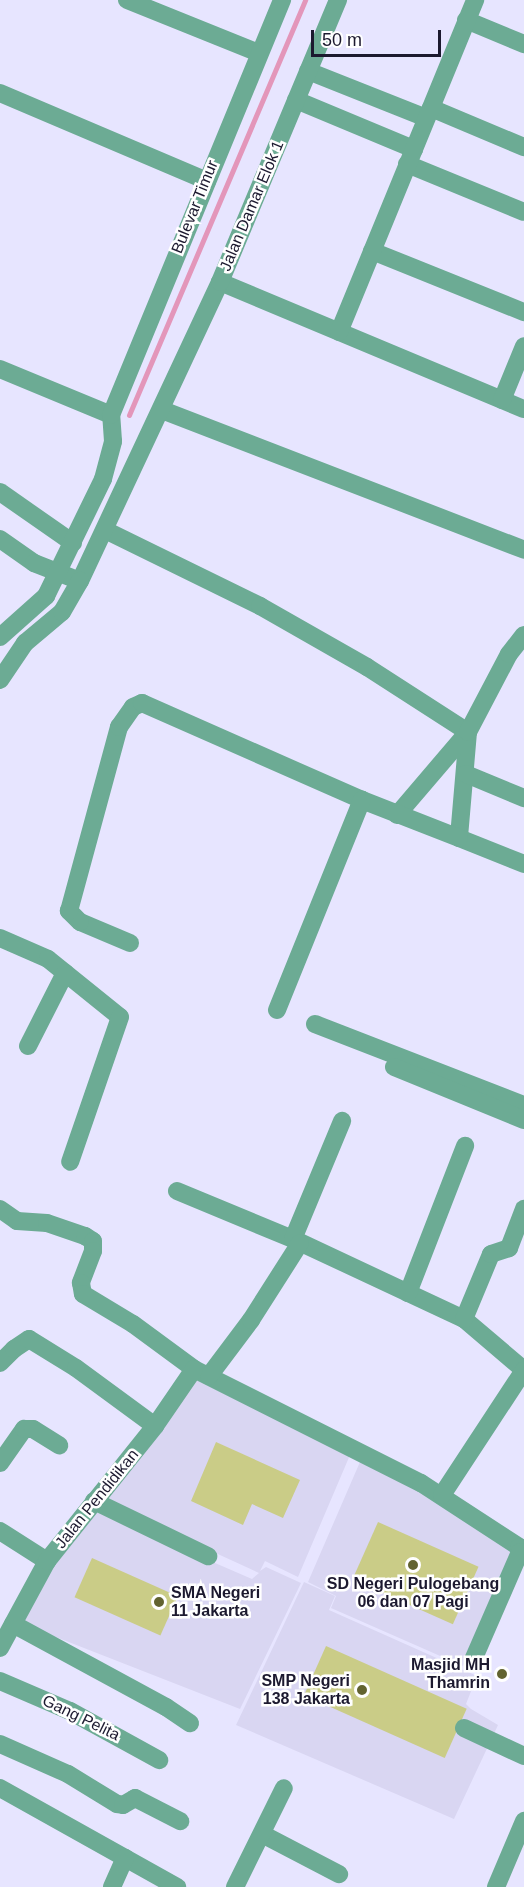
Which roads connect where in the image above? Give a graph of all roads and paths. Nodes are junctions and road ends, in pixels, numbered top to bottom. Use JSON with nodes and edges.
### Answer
{"nodes":[{"id":1,"x":127,"y":0,"type":"edge"},
{"id":2,"x":282,"y":0,"type":"edge"},
{"id":3,"x":338,"y":0,"type":"edge"},
{"id":4,"x":475,"y":0,"type":"edge"},
{"id":5,"x":466,"y":21,"type":"junction"},
{"id":6,"x":524,"y":44,"type":"edge"},
{"id":7,"x":259,"y":53,"type":"junction"},
{"id":8,"x":308,"y":71,"type":"junction"},
{"id":9,"x":0,"y":93,"type":"edge"},
{"id":10,"x":296,"y":100,"type":"junction"},
{"id":11,"x":428,"y":113,"type":"junction"},
{"id":12,"x":524,"y":147,"type":"edge"},
{"id":13,"x":410,"y":157,"type":"junction"},
{"id":14,"x":207,"y":181,"type":"junction"},
{"id":15,"x":524,"y":212,"type":"edge"},
{"id":16,"x":372,"y":250,"type":"junction"},
{"id":17,"x":220,"y":282,"type":"junction"},
{"id":18,"x":524,"y":312,"type":"edge"},
{"id":19,"x":339,"y":332,"type":"junction"},
{"id":20,"x":524,"y":346,"type":"edge"},
{"id":21,"x":0,"y":369,"type":"edge"},
{"id":22,"x":501,"y":400,"type":"junction"},
{"id":23,"x":524,"y":409,"type":"edge"},
{"id":24,"x":162,"y":410,"type":"junction"},
{"id":25,"x":111,"y":415,"type":"junction"},
{"id":26,"x":0,"y":492,"type":"edge"},
{"id":27,"x":105,"y":530,"type":"junction"},
{"id":28,"x":0,"y":539,"type":"edge"},
{"id":29,"x":73,"y":543,"type":"junction"},
{"id":30,"x":524,"y":550,"type":"edge"},
{"id":31,"x":57,"y":574,"type":"junction"},
{"id":32,"x":80,"y":581,"type":"junction"},
{"id":33,"x":524,"y":635,"type":"edge"},
{"id":34,"x":0,"y":637,"type":"edge"},
{"id":35,"x":516,"y":658,"type":"edge"},
{"id":36,"x":0,"y":680,"type":"edge"},
{"id":37,"x":468,"y":732,"type":"junction"},
{"id":38,"x":466,"y":774,"type":"junction"},
{"id":39,"x":524,"y":798,"type":"edge"},
{"id":40,"x":362,"y":801,"type":"junction"},
{"id":41,"x":397,"y":815,"type":"junction"},
{"id":42,"x":459,"y":838,"type":"junction"},
{"id":43,"x":524,"y":864,"type":"edge"},
{"id":44,"x":0,"y":938,"type":"edge"},
{"id":45,"x":130,"y":943,"type":"dead end"},
{"id":46,"x":65,"y":974,"type":"junction"},
{"id":47,"x":277,"y":1010,"type":"dead end"},
{"id":48,"x":315,"y":1024,"type":"dead end"},
{"id":49,"x":328,"y":1041,"type":"dead end"},
{"id":50,"x":28,"y":1046,"type":"dead end"},
{"id":51,"x":524,"y":1105,"type":"edge"},
{"id":52,"x":524,"y":1120,"type":"edge"},
{"id":53,"x":342,"y":1121,"type":"dead end"},
{"id":54,"x":465,"y":1146,"type":"dead end"},
{"id":55,"x":70,"y":1162,"type":"dead end"},
{"id":56,"x":177,"y":1191,"type":"dead end"},
{"id":57,"x":0,"y":1209,"type":"edge"},
{"id":58,"x":524,"y":1209,"type":"edge"},
{"id":59,"x":296,"y":1241,"type":"junction"},
{"id":60,"x":408,"y":1293,"type":"junction"},
{"id":61,"x":464,"y":1319,"type":"junction"},
{"id":62,"x":0,"y":1363,"type":"edge"},
{"id":63,"x":524,"y":1370,"type":"edge"},
{"id":64,"x":202,"y":1372,"type":"junction"},
{"id":65,"x":155,"y":1426,"type":"junction"},
{"id":66,"x":59,"y":1445,"type":"dead end"},
{"id":67,"x":0,"y":1462,"type":"edge"},
{"id":68,"x":442,"y":1495,"type":"junction"},
{"id":69,"x":94,"y":1501,"type":"junction"},
{"id":70,"x":0,"y":1531,"type":"edge"},
{"id":71,"x":208,"y":1556,"type":"dead end"},
{"id":72,"x":47,"y":1561,"type":"junction"},
{"id":73,"x":516,"y":1584,"type":"edge"},
{"id":74,"x":7,"y":1627,"type":"edge"},
{"id":75,"x":0,"y":1648,"type":"edge"},
{"id":76,"x":474,"y":1658,"type":"dead end"},
{"id":77,"x":0,"y":1681,"type":"edge"},
{"id":78,"x":190,"y":1723,"type":"dead end"},
{"id":79,"x":464,"y":1728,"type":"dead end"},
{"id":80,"x":0,"y":1744,"type":"edge"},
{"id":81,"x":524,"y":1756,"type":"edge"},
{"id":82,"x":159,"y":1760,"type":"dead end"},
{"id":83,"x":0,"y":1788,"type":"edge"},
{"id":84,"x":284,"y":1788,"type":"dead end"},
{"id":85,"x":180,"y":1821,"type":"dead end"},
{"id":86,"x":524,"y":1821,"type":"edge"},
{"id":87,"x":262,"y":1834,"type":"junction"},
{"id":88,"x":124,"y":1858,"type":"junction"},
{"id":89,"x":339,"y":1874,"type":"dead end"},
{"id":90,"x":112,"y":1887,"type":"edge"},
{"id":91,"x":177,"y":1887,"type":"edge"},
{"id":92,"x":235,"y":1887,"type":"edge"},
{"id":93,"x":496,"y":1887,"type":"edge"}],
"edges":[{"from":1,"to":7,"type":"street"},
{"from":2,"to":7,"type":"street","name":"Bulevar Timur"},
{"from":3,"to":8,"type":"street","name":"Jalan Damar Elok 1"},
{"from":4,"to":5,"type":"street"},
{"from":5,"to":6,"type":"street"},
{"from":5,"to":11,"type":"street"},
{"from":7,"to":14,"type":"street","name":"Bulevar Timur"},
{"from":8,"to":10,"type":"street","name":"Jalan Damar Elok 1"},
{"from":8,"to":11,"type":"street"},
{"from":9,"to":14,"type":"street"},
{"from":10,"to":13,"type":"street"},
{"from":10,"to":17,"type":"street","name":"Jalan Damar Elok 1"},
{"from":11,"to":12,"type":"street"},
{"from":11,"to":13,"type":"street"},
{"from":13,"to":15,"type":"street"},
{"from":13,"to":16,"type":"street"},
{"from":14,"to":25,"type":"street","name":"Bulevar Timur"},
{"from":16,"to":18,"type":"street"},
{"from":16,"to":19,"type":"street"},
{"from":17,"to":19,"type":"street"},
{"from":17,"to":24,"type":"street","name":"Jalan Damar Elok 1"},
{"from":19,"to":22,"type":"street"},
{"from":20,"to":22,"type":"street"},
{"from":21,"to":25,"type":"street"},
{"from":22,"to":23,"type":"street"},
{"from":24,"to":27,"type":"street","name":"Jalan Damar Elok 1"},
{"from":24,"to":30,"type":"street"},
{"from":25,"to":29,"type":"street"},
{"from":26,"to":29,"type":"street"},
{"from":27,"to":32,"type":"street","name":"Jalan Damar Elok 1"},
{"from":27,"to":37,"type":"street"},
{"from":28,"to":31,"type":"street"},
{"from":29,"to":31,"type":"street"},
{"from":31,"to":32,"type":"street"},
{"from":31,"to":34,"type":"street"},
{"from":32,"to":36,"type":"street","name":"Jalan Damar Elok 1"},
{"from":33,"to":35,"type":"street"},
{"from":35,"to":37,"type":"street"},
{"from":37,"to":38,"type":"street"},
{"from":37,"to":41,"type":"street"},
{"from":38,"to":39,"type":"street"},
{"from":38,"to":42,"type":"street"},
{"from":40,"to":41,"type":"street"},
{"from":40,"to":45,"type":"street"},
{"from":40,"to":47,"type":"street"},
{"from":41,"to":42,"type":"street"},
{"from":42,"to":43,"type":"street"},
{"from":44,"to":46,"type":"street"},
{"from":46,"to":50,"type":"street"},
{"from":46,"to":55,"type":"street"},
{"from":48,"to":51,"type":"street"},
{"from":49,"to":52,"type":"street"},
{"from":53,"to":59,"type":"street","name":"Jalan Pendidikan"},
{"from":54,"to":60,"type":"street"},
{"from":56,"to":59,"type":"street"},
{"from":57,"to":64,"type":"street"},
{"from":58,"to":61,"type":"street"},
{"from":59,"to":60,"type":"street"},
{"from":59,"to":64,"type":"street","name":"Jalan Pendidikan"},
{"from":60,"to":61,"type":"street"},
{"from":61,"to":63,"type":"street"},
{"from":62,"to":65,"type":"street"},
{"from":63,"to":68,"type":"street"},
{"from":64,"to":65,"type":"street","name":"Jalan Pendidikan"},
{"from":64,"to":68,"type":"street"},
{"from":65,"to":69,"type":"street","name":"Jalan Pendidikan"},
{"from":66,"to":67,"type":"street"},
{"from":68,"to":73,"type":"street"},
{"from":69,"to":71,"type":"street"},
{"from":69,"to":72,"type":"street","name":"Jalan Pendidikan"},
{"from":70,"to":72,"type":"street"},
{"from":72,"to":74,"type":"street","name":"Jalan Pendidikan"},
{"from":73,"to":76,"type":"street"},
{"from":74,"to":75,"type":"street","name":"Jalan Pendidikan"},
{"from":74,"to":78,"type":"street"},
{"from":77,"to":82,"type":"street","name":"Gang Pelita"},
{"from":79,"to":81,"type":"street"},
{"from":80,"to":85,"type":"street"},
{"from":83,"to":88,"type":"street"},
{"from":84,"to":87,"type":"street"},
{"from":86,"to":93,"type":"street"},
{"from":87,"to":89,"type":"street"},
{"from":87,"to":92,"type":"street"},
{"from":88,"to":90,"type":"street"},
{"from":88,"to":91,"type":"street"}]}
